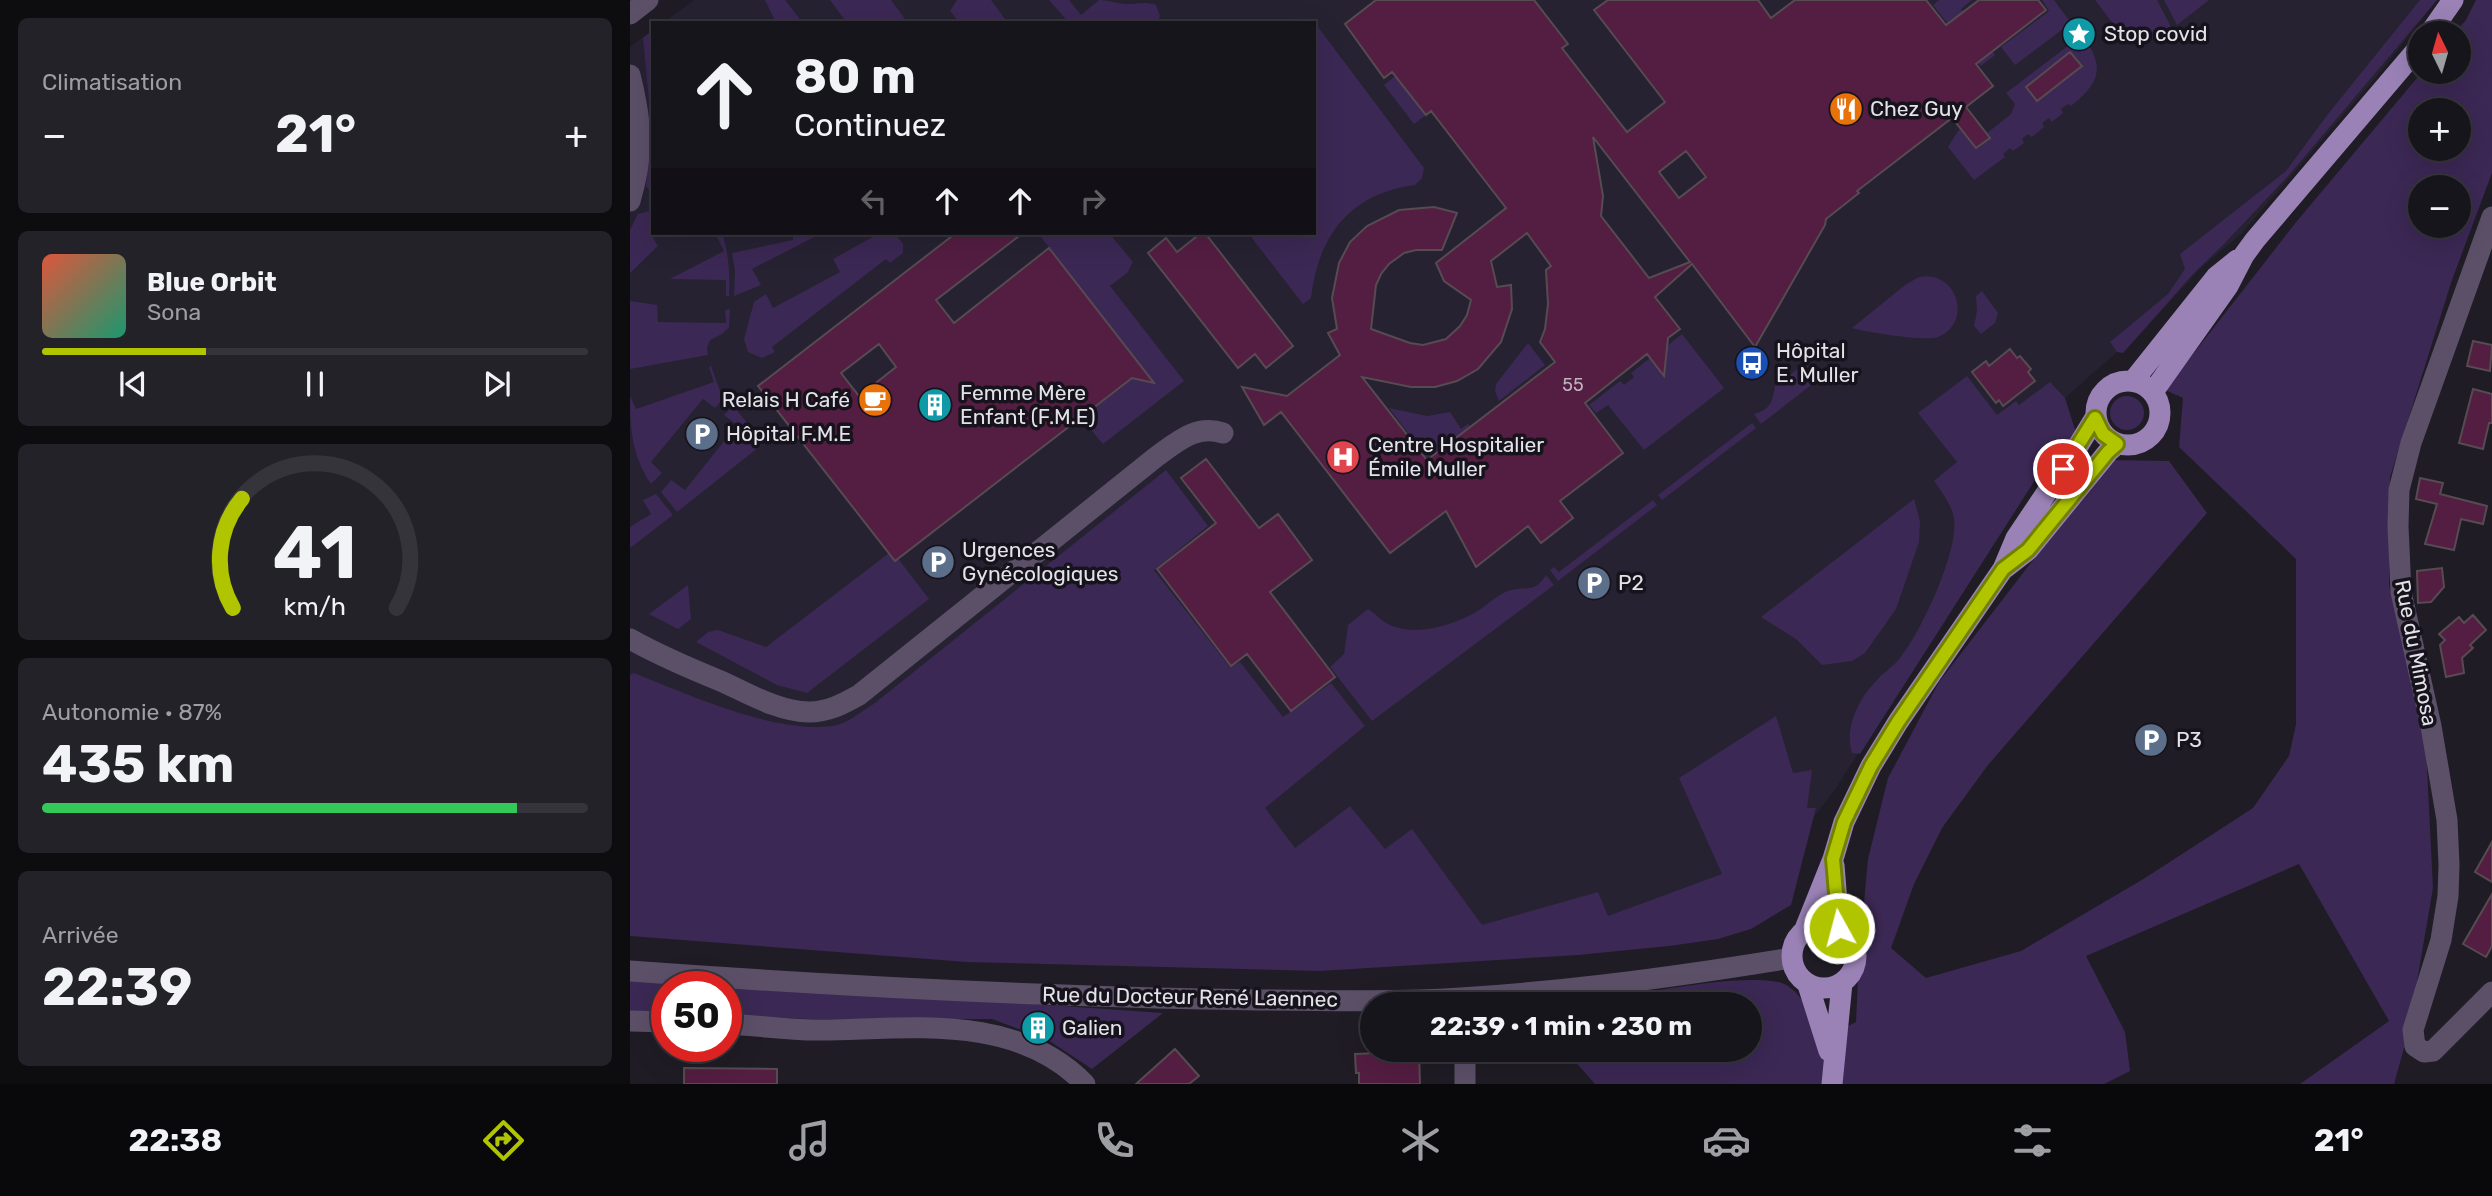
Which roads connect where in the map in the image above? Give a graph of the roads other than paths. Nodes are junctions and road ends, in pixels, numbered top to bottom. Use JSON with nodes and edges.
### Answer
{"nodes":[{"id":1,"x":648,"y":0,"type":"edge"},
{"id":2,"x":2454,"y":0,"type":"edge"},
{"id":3,"x":630,"y":14,"type":"edge"},
{"id":4,"x":2439,"y":21,"type":"edge"},
{"id":5,"x":2408,"y":60,"type":"edge"},
{"id":6,"x":630,"y":75,"type":"edge"},
{"id":7,"x":630,"y":201,"type":"edge"},
{"id":8,"x":2492,"y":217,"type":"edge"},
{"id":9,"x":2244,"y":255,"type":"junction"},
{"id":10,"x":2133,"y":381,"type":"junction"},
{"id":11,"x":2153,"y":392,"type":"junction"},
{"id":12,"x":2095,"y":418,"type":"junction"},
{"id":13,"x":1223,"y":433,"type":"dead end"},
{"id":14,"x":2117,"y":444,"type":"junction"},
{"id":15,"x":2003,"y":569,"type":"junction"},
{"id":16,"x":630,"y":639,"type":"edge"},
{"id":17,"x":1833,"y":859,"type":"junction"},
{"id":18,"x":1839,"y":928,"type":"junction"},
{"id":19,"x":1805,"y":929,"type":"junction"},
{"id":20,"x":1791,"y":958,"type":"junction"},
{"id":21,"x":630,"y":971,"type":"edge"},
{"id":22,"x":1842,"y":983,"type":"junction"},
{"id":23,"x":1808,"y":985,"type":"junction"},
{"id":24,"x":1538,"y":992,"type":"edge"},
{"id":25,"x":2492,"y":992,"type":"edge"},
{"id":26,"x":1360,"y":1001,"type":"edge"},
{"id":27,"x":630,"y":1021,"type":"edge"},
{"id":28,"x":651,"y":1022,"type":"edge"},
{"id":29,"x":742,"y":1025,"type":"edge"},
{"id":30,"x":1465,"y":1062,"type":"edge"},
{"id":31,"x":1832,"y":1073,"type":"edge"},
{"id":32,"x":1085,"y":1084,"type":"edge"},
{"id":33,"x":1465,"y":1084,"type":"edge"}],
"edges":[{"from":1,"to":3,"type":"street"},
{"from":2,"to":4,"type":"main road"},
{"from":5,"to":9,"type":"main road"},
{"from":6,"to":7,"type":"street"},
{"from":8,"to":25,"type":"street","name":"Rue du Mimosa"},
{"from":9,"to":10,"type":"main road"},
{"from":9,"to":11,"type":"main road"},
{"from":10,"to":11,"type":"main road"},
{"from":10,"to":12,"type":"main road"},
{"from":11,"to":14,"type":"main road"},
{"from":12,"to":14,"type":"main road"},
{"from":12,"to":15,"type":"main road"},
{"from":13,"to":16,"type":"street"},
{"from":14,"to":15,"type":"main road"},
{"from":15,"to":17,"type":"main road"},
{"from":17,"to":18,"type":"main road"},
{"from":17,"to":19,"type":"main road"},
{"from":18,"to":19,"type":"main road"},
{"from":18,"to":22,"type":"main road"},
{"from":19,"to":20,"type":"main road"},
{"from":20,"to":23,"type":"main road"},
{"from":20,"to":24,"type":"street","name":"Rue du Docteur René Laennec"},
{"from":21,"to":26,"type":"street","name":"Rue du Docteur René Laennec"},
{"from":22,"to":23,"type":"main road"},
{"from":22,"to":31,"type":"main road"},
{"from":23,"to":31,"type":"main road"},
{"from":27,"to":28,"type":"street"},
{"from":29,"to":32,"type":"street"},
{"from":30,"to":33,"type":"street"}]}
